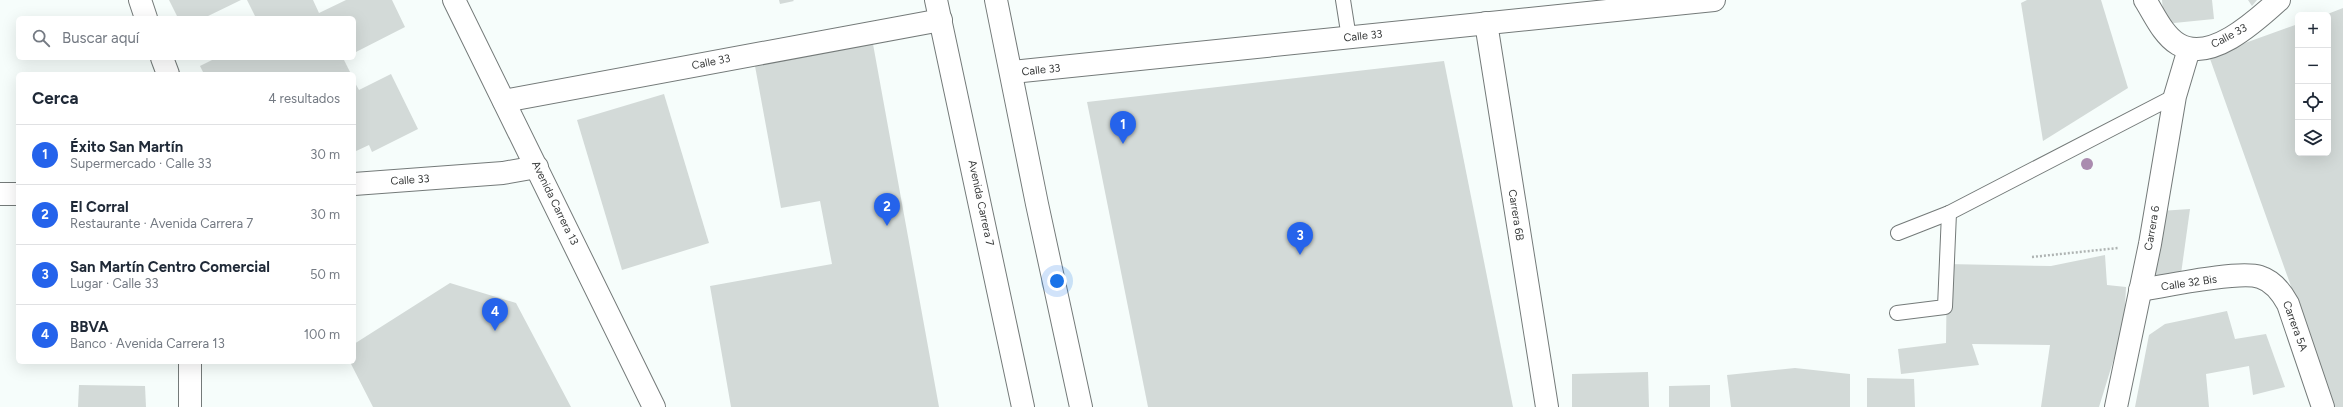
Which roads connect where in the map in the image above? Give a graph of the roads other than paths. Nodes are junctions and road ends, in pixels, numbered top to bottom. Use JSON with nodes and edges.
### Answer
{"nodes":[{"id":1,"x":140,"y":0,"type":"edge"},
{"id":2,"x":454,"y":0,"type":"edge"},
{"id":3,"x":996,"y":0,"type":"edge"},
{"id":4,"x":1343,"y":0,"type":"edge"},
{"id":5,"x":1714,"y":0,"type":"edge"},
{"id":6,"x":2145,"y":0,"type":"edge"},
{"id":7,"x":2279,"y":0,"type":"edge"},
{"id":8,"x":1674,"y":2,"type":"edge"},
{"id":9,"x":938,"y":10,"type":"edge"},
{"id":10,"x":145,"y":16,"type":"edge"},
{"id":11,"x":1486,"y":23,"type":"junction"},
{"id":12,"x":1349,"y":38,"type":"junction"},
{"id":13,"x":2189,"y":49,"type":"junction"},
{"id":14,"x":163,"y":60,"type":"edge"},
{"id":15,"x":167,"y":72,"type":"edge"},
{"id":16,"x":1012,"y":72,"type":"junction"},
{"id":17,"x":2175,"y":96,"type":"junction"},
{"id":18,"x":504,"y":100,"type":"junction"},
{"id":19,"x":537,"y":167,"type":"junction"},
{"id":20,"x":356,"y":184,"type":"edge"},
{"id":21,"x":0,"y":194,"type":"edge"},
{"id":22,"x":16,"y":194,"type":"edge"},
{"id":23,"x":1949,"y":213,"type":"junction"},
{"id":24,"x":1898,"y":233,"type":"dead end"},
{"id":25,"x":2237,"y":276,"type":"joint"},
{"id":26,"x":2140,"y":290,"type":"junction"},
{"id":27,"x":1897,"y":313,"type":"dead end"},
{"id":28,"x":190,"y":364,"type":"edge"},
{"id":29,"x":190,"y":407,"type":"edge"},
{"id":30,"x":654,"y":407,"type":"edge"},
{"id":31,"x":1023,"y":407,"type":"edge"},
{"id":32,"x":1081,"y":407,"type":"edge"},
{"id":33,"x":1547,"y":407,"type":"edge"},
{"id":34,"x":2116,"y":407,"type":"edge"},
{"id":35,"x":2323,"y":407,"type":"edge"}],
"edges":[{"from":1,"to":10,"type":"street"},
{"from":2,"to":18,"type":"street","name":"Avenida Carrera 13"},
{"from":3,"to":16,"type":"street"},
{"from":4,"to":12,"type":"lane"},
{"from":5,"to":8,"type":"street","name":"Calle 33"},
{"from":6,"to":13,"type":"street"},
{"from":7,"to":13,"type":"street","name":"Calle 33"},
{"from":8,"to":11,"type":"street","name":"Calle 33"},
{"from":9,"to":18,"type":"street","name":"Calle 33"},
{"from":9,"to":31,"type":"street","name":"Avenida Carrera 7"},
{"from":11,"to":12,"type":"street","name":"Calle 33"},
{"from":11,"to":33,"type":"street","name":"Carrera 6B"},
{"from":12,"to":16,"type":"street","name":"Calle 33"},
{"from":13,"to":17,"type":"street","name":"Carrera 6"},
{"from":14,"to":15,"type":"street"},
{"from":16,"to":32,"type":"street"},
{"from":17,"to":23,"type":"lane"},
{"from":17,"to":26,"type":"street","name":"Carrera 6"},
{"from":18,"to":19,"type":"street","name":"Avenida Carrera 13"},
{"from":19,"to":20,"type":"street","name":"Calle 33"},
{"from":19,"to":30,"type":"street","name":"Avenida Carrera 13"},
{"from":21,"to":22,"type":"street"},
{"from":23,"to":24,"type":"lane"},
{"from":23,"to":27,"type":"lane"},
{"from":25,"to":26,"type":"street","name":"Calle 32 Bis"},
{"from":25,"to":35,"type":"street","name":"Carrera 5A"},
{"from":26,"to":34,"type":"street","name":"Carrera 6"},
{"from":28,"to":29,"type":"street"}]}
